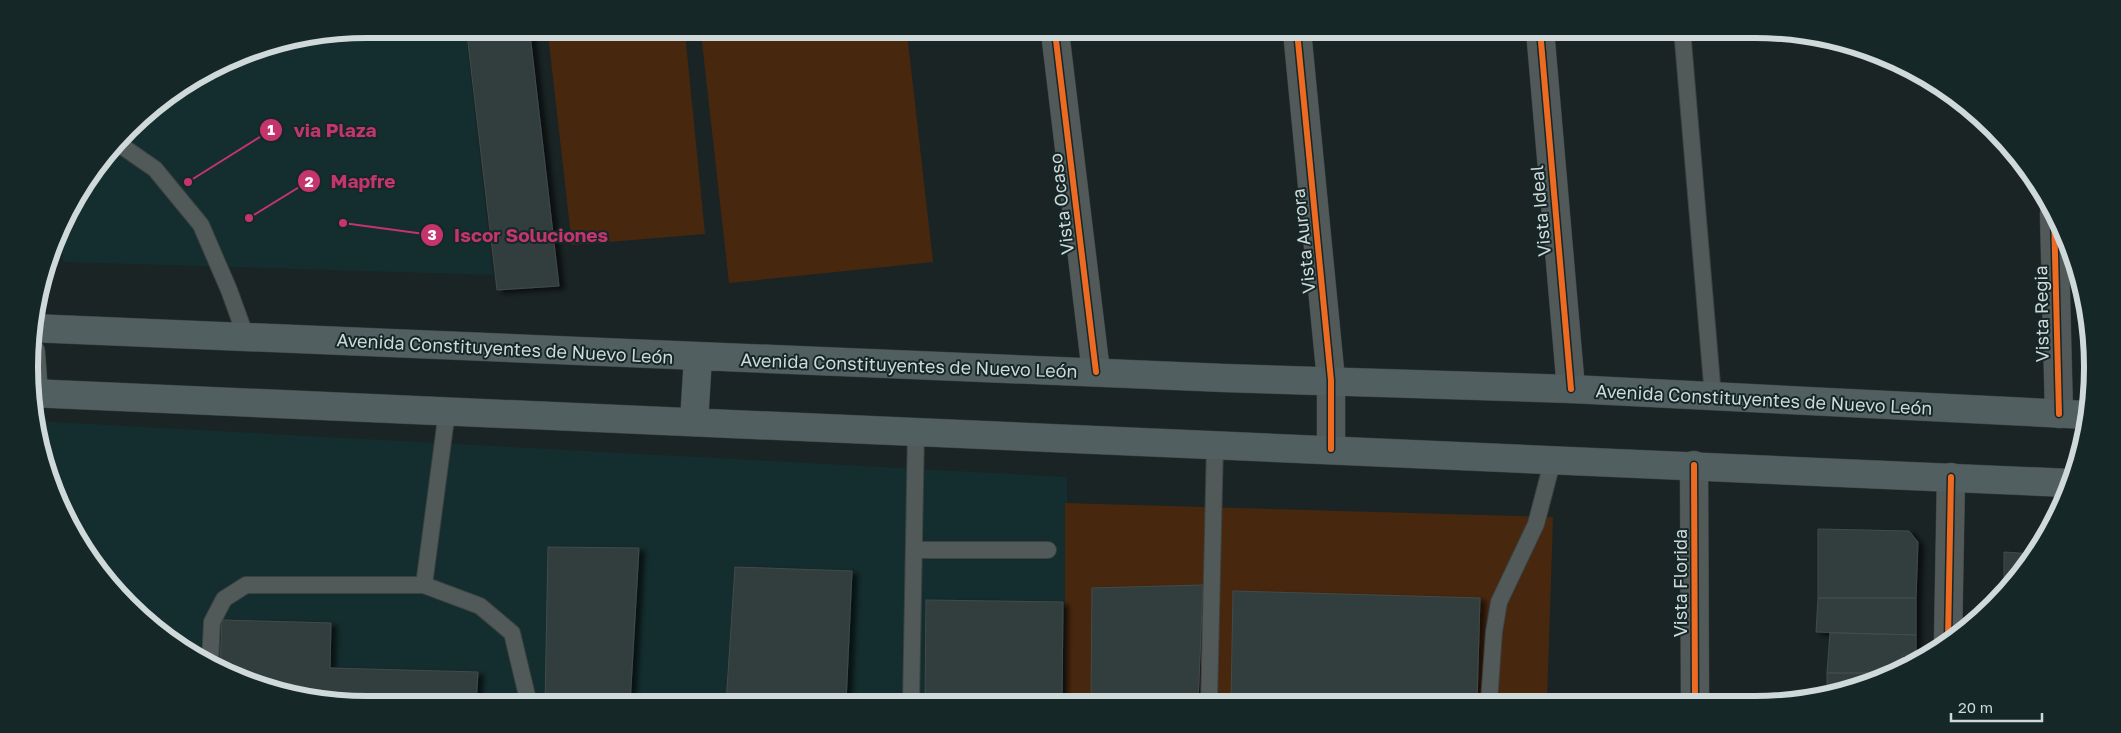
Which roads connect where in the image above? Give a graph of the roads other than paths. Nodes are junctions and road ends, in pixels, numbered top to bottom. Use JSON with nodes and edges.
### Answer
{"nodes":[{"id":1,"x":1056,"y":38,"type":"edge"},
{"id":2,"x":1298,"y":38,"type":"edge"},
{"id":3,"x":1541,"y":38,"type":"edge"},
{"id":4,"x":1683,"y":38,"type":"edge"},
{"id":5,"x":122,"y":146,"type":"edge"},
{"id":6,"x":2054,"y":232,"type":"edge"},
{"id":7,"x":40,"y":328,"type":"edge"},
{"id":8,"x":246,"y":337,"type":"junction"},
{"id":9,"x":698,"y":357,"type":"junction"},
{"id":10,"x":1096,"y":372,"type":"junction"},
{"id":11,"x":1331,"y":380,"type":"junction"},
{"id":12,"x":1571,"y":389,"type":"junction"},
{"id":13,"x":39,"y":393,"type":"edge"},
{"id":14,"x":1712,"y":396,"type":"junction"},
{"id":15,"x":447,"y":411,"type":"junction"},
{"id":16,"x":2059,"y":414,"type":"junction"},
{"id":17,"x":2080,"y":415,"type":"edge"},
{"id":18,"x":694,"y":422,"type":"junction"},
{"id":19,"x":916,"y":431,"type":"junction"},
{"id":20,"x":1215,"y":444,"type":"junction"},
{"id":21,"x":1332,"y":449,"type":"junction"},
{"id":22,"x":1554,"y":459,"type":"junction"},
{"id":23,"x":1694,"y":465,"type":"junction"},
{"id":24,"x":1951,"y":477,"type":"junction"},
{"id":25,"x":2062,"y":483,"type":"edge"},
{"id":26,"x":915,"y":550,"type":"junction"},
{"id":27,"x":1048,"y":550,"type":"dead end"},
{"id":28,"x":424,"y":585,"type":"junction"},
{"id":29,"x":1948,"y":633,"type":"edge"},
{"id":30,"x":210,"y":656,"type":"edge"},
{"id":31,"x":527,"y":696,"type":"edge"},
{"id":32,"x":912,"y":696,"type":"edge"},
{"id":33,"x":1209,"y":696,"type":"edge"},
{"id":34,"x":1489,"y":696,"type":"edge"},
{"id":35,"x":1695,"y":696,"type":"edge"}],
"edges":[{"from":1,"to":10,"type":"street","name":"Vista Ocaso"},
{"from":2,"to":11,"type":"street","name":"Vista Aurora"},
{"from":3,"to":12,"type":"street","name":"Vista Ideal"},
{"from":4,"to":14,"type":"lane"},
{"from":5,"to":8,"type":"lane"},
{"from":6,"to":16,"type":"street","name":"Vista Regia"},
{"from":7,"to":8,"type":"main road","name":"Avenida Constituyentes de Nuevo León"},
{"from":8,"to":9,"type":"main road","name":"Avenida Constituyentes de Nuevo León"},
{"from":9,"to":10,"type":"main road","name":"Avenida Constituyentes de Nuevo León"},
{"from":9,"to":18,"type":"main road"},
{"from":10,"to":11,"type":"main road","name":"Avenida Constituyentes de Nuevo León"},
{"from":11,"to":12,"type":"main road","name":"Avenida Constituyentes de Nuevo León"},
{"from":11,"to":21,"type":"street","name":"Vista Aurora"},
{"from":12,"to":14,"type":"main road","name":"Avenida Constituyentes de Nuevo León"},
{"from":13,"to":15,"type":"main road"},
{"from":14,"to":16,"type":"main road","name":"Avenida Constituyentes de Nuevo León"},
{"from":15,"to":18,"type":"main road"},
{"from":15,"to":28,"type":"lane"},
{"from":16,"to":17,"type":"main road","name":"Avenida Constituyentes de Nuevo León"},
{"from":18,"to":19,"type":"main road"},
{"from":19,"to":20,"type":"main road"},
{"from":19,"to":26,"type":"lane"},
{"from":20,"to":21,"type":"main road"},
{"from":20,"to":33,"type":"lane"},
{"from":21,"to":22,"type":"main road"},
{"from":22,"to":23,"type":"main road"},
{"from":22,"to":34,"type":"lane"},
{"from":23,"to":24,"type":"main road"},
{"from":23,"to":35,"type":"street","name":"Vista Florida"},
{"from":24,"to":25,"type":"main road"},
{"from":24,"to":29,"type":"street"},
{"from":26,"to":27,"type":"lane"},
{"from":26,"to":32,"type":"lane"},
{"from":28,"to":30,"type":"lane"},
{"from":28,"to":31,"type":"lane"}]}
